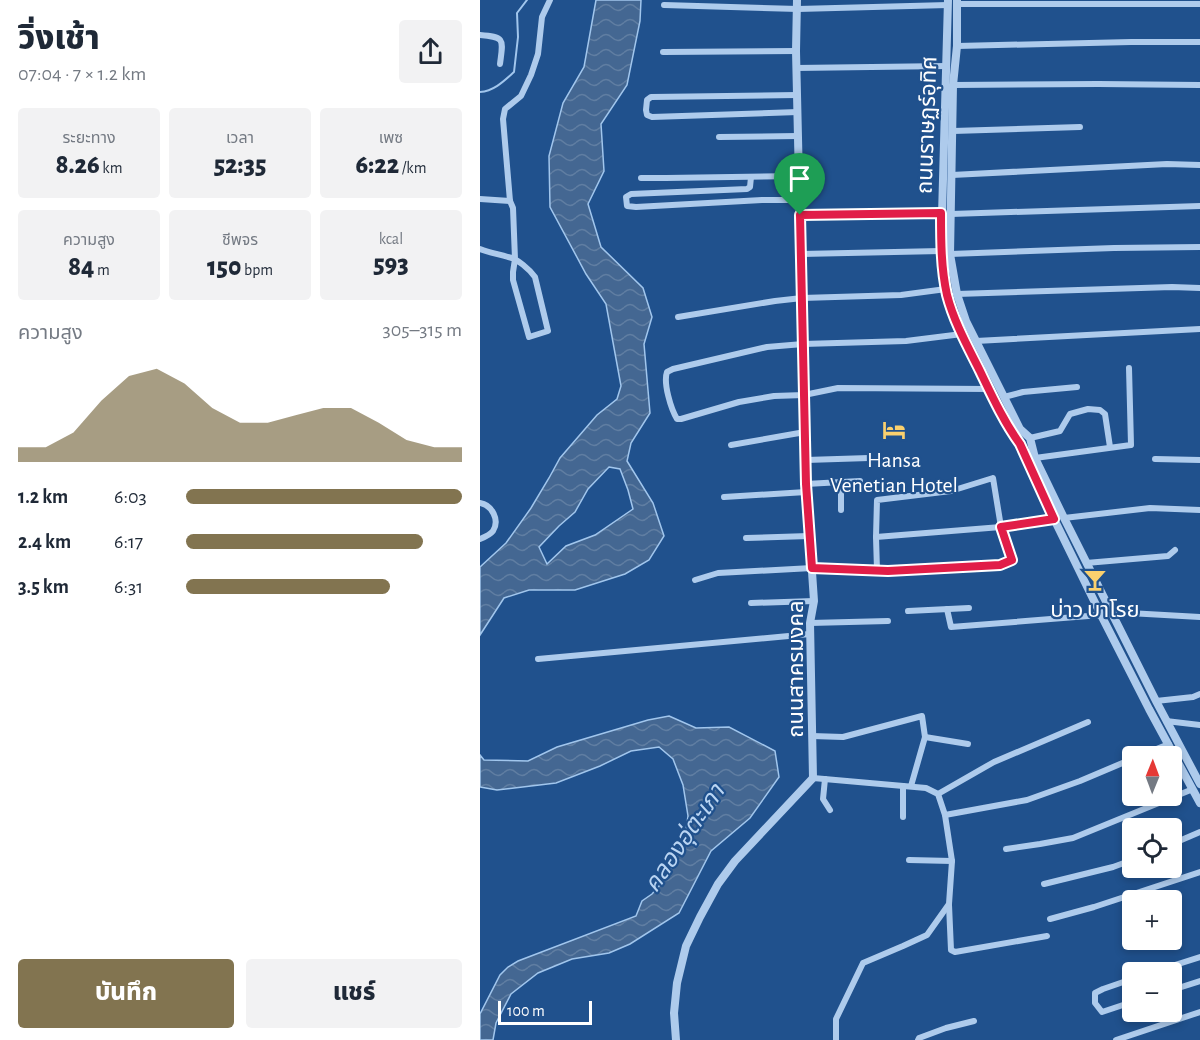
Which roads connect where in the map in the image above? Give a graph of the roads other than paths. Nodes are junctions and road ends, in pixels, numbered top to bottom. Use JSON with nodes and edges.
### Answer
{"nodes":[{"id":1,"x":550,"y":0,"type":"edge"},
{"id":2,"x":797,"y":0,"type":"edge"},
{"id":3,"x":953,"y":2,"type":"edge"},
{"id":4,"x":1200,"y":4,"type":"edge"},
{"id":5,"x":664,"y":5,"type":"dead end"},
{"id":6,"x":798,"y":9,"type":"junction"},
{"id":7,"x":480,"y":35,"type":"edge"},
{"id":8,"x":1200,"y":42,"type":"edge"},
{"id":9,"x":957,"y":46,"type":"junction"},
{"id":10,"x":796,"y":51,"type":"junction"},
{"id":11,"x":663,"y":52,"type":"dead end"},
{"id":12,"x":500,"y":64,"type":"dead end"},
{"id":13,"x":947,"y":66,"type":"junction"},
{"id":14,"x":796,"y":68,"type":"junction"},
{"id":15,"x":954,"y":85,"type":"junction"},
{"id":16,"x":1200,"y":85,"type":"edge"},
{"id":17,"x":797,"y":95,"type":"junction"},
{"id":18,"x":798,"y":112,"type":"junction"},
{"id":19,"x":949,"y":113,"type":"junction"},
{"id":20,"x":1080,"y":127,"type":"dead end"},
{"id":21,"x":953,"y":131,"type":"junction"},
{"id":22,"x":798,"y":136,"type":"junction"},
{"id":23,"x":719,"y":137,"type":"dead end"},
{"id":24,"x":1200,"y":165,"type":"edge"},
{"id":25,"x":952,"y":175,"type":"junction"},
{"id":26,"x":799,"y":176,"type":"junction"},
{"id":27,"x":751,"y":177,"type":"junction"},
{"id":28,"x":642,"y":178,"type":"dead end"},
{"id":29,"x":480,"y":199,"type":"edge"},
{"id":30,"x":799,"y":200,"type":"junction"},
{"id":31,"x":510,"y":201,"type":"junction"},
{"id":32,"x":1200,"y":206,"type":"edge"},
{"id":33,"x":941,"y":213,"type":"junction"},
{"id":34,"x":951,"y":214,"type":"junction"},
{"id":35,"x":800,"y":215,"type":"junction"},
{"id":36,"x":1200,"y":247,"type":"edge"},
{"id":37,"x":480,"y":249,"type":"edge"},
{"id":38,"x":941,"y":251,"type":"junction"},
{"id":39,"x":801,"y":254,"type":"junction"},
{"id":40,"x":950,"y":254,"type":"junction"},
{"id":41,"x":515,"y":259,"type":"junction"},
{"id":42,"x":1200,"y":288,"type":"edge"},
{"id":43,"x":946,"y":289,"type":"junction"},
{"id":44,"x":957,"y":294,"type":"junction"},
{"id":45,"x":802,"y":298,"type":"junction"},
{"id":46,"x":678,"y":317,"type":"dead end"},
{"id":47,"x":1200,"y":329,"type":"edge"},
{"id":48,"x":962,"y":334,"type":"junction"},
{"id":49,"x":976,"y":341,"type":"junction"},
{"id":50,"x":803,"y":344,"type":"junction"},
{"id":51,"x":1129,"y":368,"type":"dead end"},
{"id":52,"x":1077,"y":387,"type":"dead end"},
{"id":53,"x":989,"y":388,"type":"junction"},
{"id":54,"x":804,"y":395,"type":"junction"},
{"id":55,"x":1004,"y":397,"type":"junction"},
{"id":56,"x":1020,"y":429,"type":"junction"},
{"id":57,"x":805,"y":432,"type":"junction"},
{"id":58,"x":1012,"y":433,"type":"junction"},
{"id":59,"x":1030,"y":438,"type":"junction"},
{"id":60,"x":732,"y":445,"type":"dead end"},
{"id":61,"x":1110,"y":447,"type":"junction"},
{"id":62,"x":869,"y":458,"type":"dead end"},
{"id":63,"x":1035,"y":458,"type":"junction"},
{"id":64,"x":1155,"y":459,"type":"dead end"},
{"id":65,"x":806,"y":460,"type":"junction"},
{"id":66,"x":1200,"y":460,"type":"edge"},
{"id":67,"x":860,"y":481,"type":"dead end"},
{"id":68,"x":841,"y":482,"type":"junction"},
{"id":69,"x":806,"y":488,"type":"junction"},
{"id":70,"x":724,"y":497,"type":"dead end"},
{"id":71,"x":480,"y":503,"type":"edge"},
{"id":72,"x":841,"y":510,"type":"dead end"},
{"id":73,"x":1200,"y":510,"type":"edge"},
{"id":74,"x":1064,"y":518,"type":"junction"},
{"id":75,"x":1054,"y":519,"type":"junction"},
{"id":76,"x":1001,"y":527,"type":"junction"},
{"id":77,"x":809,"y":536,"type":"junction"},
{"id":78,"x":876,"y":537,"type":"junction"},
{"id":79,"x":746,"y":538,"type":"dead end"},
{"id":80,"x":480,"y":539,"type":"edge"},
{"id":81,"x":1175,"y":550,"type":"dead end"},
{"id":82,"x":1086,"y":563,"type":"junction"},
{"id":83,"x":812,"y":568,"type":"junction"},
{"id":84,"x":877,"y":570,"type":"junction"},
{"id":85,"x":695,"y":580,"type":"dead end"},
{"id":86,"x":814,"y":601,"type":"junction"},
{"id":87,"x":752,"y":603,"type":"dead end"},
{"id":88,"x":969,"y":608,"type":"dead end"},
{"id":89,"x":947,"y":609,"type":"junction"},
{"id":90,"x":908,"y":611,"type":"dead end"},
{"id":91,"x":1111,"y":612,"type":"junction"},
{"id":92,"x":1101,"y":615,"type":"junction"},
{"id":93,"x":1200,"y":617,"type":"edge"},
{"id":94,"x":888,"y":621,"type":"dead end"},
{"id":95,"x":810,"y":623,"type":"junction"},
{"id":96,"x":810,"y":634,"type":"junction"},
{"id":97,"x":538,"y":659,"type":"dead end"},
{"id":98,"x":1200,"y":694,"type":"edge"},
{"id":99,"x":1156,"y":701,"type":"junction"},
{"id":100,"x":1166,"y":721,"type":"junction"},
{"id":101,"x":1088,"y":722,"type":"dead end"},
{"id":102,"x":1200,"y":725,"type":"edge"},
{"id":103,"x":812,"y":736,"type":"junction"},
{"id":104,"x":925,"y":737,"type":"junction"},
{"id":105,"x":968,"y":744,"type":"dead end"},
{"id":106,"x":1169,"y":744,"type":"junction"},
{"id":107,"x":1164,"y":746,"type":"edge"},
{"id":108,"x":1122,"y":763,"type":"edge"},
{"id":109,"x":813,"y":778,"type":"junction"},
{"id":110,"x":825,"y":779,"type":"junction"},
{"id":111,"x":1198,"y":785,"type":"edge"},
{"id":112,"x":903,"y":786,"type":"junction"},
{"id":113,"x":911,"y":786,"type":"junction"},
{"id":114,"x":938,"y":794,"type":"junction"},
{"id":115,"x":1200,"y":803,"type":"edge"},
{"id":116,"x":830,"y":810,"type":"dead end"},
{"id":117,"x":945,"y":815,"type":"junction"},
{"id":118,"x":903,"y":817,"type":"dead end"},
{"id":119,"x":1200,"y":832,"type":"edge"},
{"id":120,"x":1182,"y":840,"type":"edge"},
{"id":121,"x":1006,"y":849,"type":"dead end"},
{"id":122,"x":909,"y":860,"type":"dead end"},
{"id":123,"x":952,"y":861,"type":"junction"},
{"id":124,"x":1122,"y":864,"type":"edge"},
{"id":125,"x":1200,"y":872,"type":"edge"},
{"id":126,"x":1044,"y":884,"type":"dead end"},
{"id":127,"x":949,"y":904,"type":"junction"},
{"id":128,"x":1050,"y":919,"type":"dead end"},
{"id":129,"x":1047,"y":936,"type":"dead end"},
{"id":130,"x":1200,"y":957,"type":"edge"},
{"id":131,"x":1182,"y":963,"type":"edge"},
{"id":132,"x":1200,"y":981,"type":"edge"},
{"id":133,"x":1122,"y":982,"type":"edge"},
{"id":134,"x":1182,"y":987,"type":"edge"},
{"id":135,"x":1122,"y":1005,"type":"edge"},
{"id":136,"x":1200,"y":1012,"type":"edge"},
{"id":137,"x":974,"y":1021,"type":"dead end"},
{"id":138,"x":676,"y":1040,"type":"edge"},
{"id":139,"x":836,"y":1040,"type":"edge"},
{"id":140,"x":918,"y":1040,"type":"edge"},
{"id":141,"x":1116,"y":1040,"type":"edge"}],
"edges":[{"from":1,"to":31,"type":"street"},
{"from":2,"to":6,"type":"street","name":"ถนนสาครมงคล"},
{"from":3,"to":4,"type":"street"},
{"from":3,"to":6,"type":"street"},
{"from":3,"to":9,"type":"street","name":"ถนนราษฏร์อุทิศ"},
{"from":3,"to":13,"type":"street","name":"ถนนราษฏร์อุทิศ"},
{"from":5,"to":6,"type":"street"},
{"from":6,"to":10,"type":"street","name":"ถนนสาครมงคล"},
{"from":7,"to":12,"type":"street"},
{"from":8,"to":9,"type":"street"},
{"from":9,"to":15,"type":"street","name":"ถนนราษฏร์อุทิศ"},
{"from":10,"to":11,"type":"street"},
{"from":10,"to":14,"type":"street","name":"ถนนสาครมงคล"},
{"from":13,"to":14,"type":"street"},
{"from":13,"to":19,"type":"street","name":"ถนนราษฏร์อุทิศ"},
{"from":14,"to":17,"type":"street","name":"ถนนสาครมงคล"},
{"from":15,"to":16,"type":"street"},
{"from":15,"to":19,"type":"street","name":"ถนนราษฏร์อุทิศ"},
{"from":17,"to":18,"type":"street","name":"ถนนสาครมงคล"},
{"from":17,"to":18,"type":"street"},
{"from":18,"to":22,"type":"street","name":"ถนนสาครมงคล"},
{"from":19,"to":21,"type":"street","name":"ถนนราษฏร์อุทิศ"},
{"from":19,"to":33,"type":"street","name":"ถนนราษฏร์อุทิศ"},
{"from":20,"to":21,"type":"street"},
{"from":21,"to":25,"type":"street","name":"ถนนราษฏร์อุทิศ"},
{"from":22,"to":23,"type":"street"},
{"from":22,"to":26,"type":"street","name":"ถนนสาครมงคล"},
{"from":24,"to":25,"type":"street"},
{"from":25,"to":34,"type":"street","name":"ถนนราษฏร์อุทิศ"},
{"from":26,"to":27,"type":"street"},
{"from":26,"to":30,"type":"street","name":"ถนนสาครมงคล"},
{"from":27,"to":28,"type":"street"},
{"from":27,"to":30,"type":"street"},
{"from":29,"to":31,"type":"street"},
{"from":30,"to":35,"type":"street","name":"ถนนสาครมงคล"},
{"from":31,"to":41,"type":"street"},
{"from":32,"to":34,"type":"street"},
{"from":33,"to":35,"type":"street"},
{"from":33,"to":38,"type":"street","name":"ถนนราษฏร์อุทิศ"},
{"from":34,"to":40,"type":"street","name":"ถนนราษฏร์อุทิศ"},
{"from":35,"to":39,"type":"street","name":"ถนนสาครมงคล"},
{"from":36,"to":40,"type":"street"},
{"from":37,"to":41,"type":"street"},
{"from":38,"to":39,"type":"street"},
{"from":38,"to":43,"type":"street","name":"ถนนราษฏร์อุทิศ"},
{"from":39,"to":45,"type":"street","name":"ถนนสาครมงคล"},
{"from":40,"to":44,"type":"street","name":"ถนนราษฏร์อุทิศ"},
{"from":41,"to":41,"type":"street"},
{"from":42,"to":44,"type":"street"},
{"from":43,"to":45,"type":"street"},
{"from":43,"to":48,"type":"street","name":"ถนนราษฏร์อุทิศ"},
{"from":44,"to":49,"type":"street","name":"ถนนราษฏร์อุทิศ"},
{"from":45,"to":46,"type":"street"},
{"from":45,"to":50,"type":"street","name":"ถนนสาครมงคล"},
{"from":47,"to":49,"type":"street"},
{"from":48,"to":50,"type":"street"},
{"from":48,"to":53,"type":"street","name":"ถนนราษฏร์อุทิศ"},
{"from":49,"to":55,"type":"street","name":"ถนนราษฏร์อุทิศ"},
{"from":50,"to":54,"type":"street","name":"ถนนสาครมงคล"},
{"from":50,"to":54,"type":"street"},
{"from":51,"to":61,"type":"street"},
{"from":52,"to":55,"type":"street"},
{"from":53,"to":54,"type":"street"},
{"from":53,"to":58,"type":"street","name":"ถนนราษฏร์อุทิศ"},
{"from":54,"to":57,"type":"street","name":"ถนนสาครมงคล"},
{"from":55,"to":56,"type":"street","name":"ถนนราษฏร์อุทิศ"},
{"from":56,"to":58,"type":"street"},
{"from":56,"to":59,"type":"street","name":"ถนนราษฏร์อุทิศ"},
{"from":57,"to":60,"type":"street"},
{"from":57,"to":65,"type":"street","name":"ถนนสาครมงคล"},
{"from":58,"to":75,"type":"street","name":"ถนนราษฏร์อุทิศ"},
{"from":59,"to":61,"type":"street"},
{"from":59,"to":63,"type":"street","name":"ถนนราษฏร์อุทิศ"},
{"from":61,"to":63,"type":"street"},
{"from":62,"to":65,"type":"street"},
{"from":63,"to":74,"type":"street","name":"ถนนราษฏร์อุทิศ"},
{"from":64,"to":66,"type":"street"},
{"from":65,"to":69,"type":"street","name":"ถนนสาครมงคล"},
{"from":67,"to":68,"type":"street"},
{"from":68,"to":69,"type":"street"},
{"from":68,"to":72,"type":"street"},
{"from":69,"to":70,"type":"street"},
{"from":69,"to":77,"type":"street","name":"ถนนสาครมงคล"},
{"from":71,"to":80,"type":"street"},
{"from":73,"to":74,"type":"street"},
{"from":74,"to":82,"type":"street","name":"ถนนราษฏร์อุทิศ"},
{"from":75,"to":76,"type":"street"},
{"from":75,"to":92,"type":"street","name":"ถนนราษฏร์อุทิศ"},
{"from":76,"to":78,"type":"street"},
{"from":76,"to":78,"type":"street"},
{"from":76,"to":84,"type":"street"},
{"from":77,"to":79,"type":"street"},
{"from":77,"to":83,"type":"street","name":"ถนนสาครมงคล"},
{"from":78,"to":84,"type":"street"},
{"from":81,"to":82,"type":"street"},
{"from":82,"to":91,"type":"street","name":"ถนนราษฏร์อุทิศ"},
{"from":83,"to":84,"type":"street"},
{"from":83,"to":85,"type":"street"},
{"from":83,"to":86,"type":"street","name":"ถนนสาครมงคล"},
{"from":86,"to":87,"type":"street"},
{"from":86,"to":95,"type":"street","name":"ถนนสาครมงคล"},
{"from":88,"to":89,"type":"street"},
{"from":89,"to":90,"type":"street"},
{"from":89,"to":92,"type":"street"},
{"from":91,"to":93,"type":"street"},
{"from":91,"to":99,"type":"street","name":"ถนนราษฏร์อุทิศ"},
{"from":92,"to":106,"type":"street","name":"ถนนราษฏร์อุทิศ"},
{"from":94,"to":95,"type":"street"},
{"from":95,"to":96,"type":"street","name":"ถนนสาครมงคล"},
{"from":96,"to":97,"type":"street"},
{"from":96,"to":103,"type":"street","name":"ถนนสาครมงคล"},
{"from":98,"to":99,"type":"street"},
{"from":99,"to":100,"type":"street","name":"ถนนราษฏร์อุทิศ"},
{"from":100,"to":102,"type":"street"},
{"from":100,"to":111,"type":"street","name":"ถนนราษฏร์อุทิศ"},
{"from":101,"to":114,"type":"street"},
{"from":103,"to":104,"type":"street"},
{"from":103,"to":109,"type":"street","name":"ถนนสาครมงคล"},
{"from":104,"to":105,"type":"street"},
{"from":104,"to":113,"type":"street"},
{"from":106,"to":107,"type":"street"},
{"from":106,"to":111,"type":"street","name":"ถนนราษฏร์อุทิศ"},
{"from":108,"to":117,"type":"street"},
{"from":109,"to":110,"type":"street"},
{"from":109,"to":138,"type":"street"},
{"from":110,"to":112,"type":"street"},
{"from":110,"to":116,"type":"street"},
{"from":111,"to":115,"type":"street","name":"ถนนราษฏร์อุทิศ"},
{"from":111,"to":121,"type":"street"},
{"from":112,"to":113,"type":"street"},
{"from":112,"to":118,"type":"street"},
{"from":113,"to":114,"type":"street"},
{"from":114,"to":117,"type":"street"},
{"from":117,"to":123,"type":"street"},
{"from":119,"to":120,"type":"street"},
{"from":122,"to":123,"type":"street"},
{"from":123,"to":127,"type":"street"},
{"from":124,"to":126,"type":"street"},
{"from":125,"to":128,"type":"street"},
{"from":127,"to":129,"type":"street"},
{"from":127,"to":139,"type":"street"},
{"from":130,"to":131,"type":"street"},
{"from":132,"to":134,"type":"street"},
{"from":133,"to":135,"type":"street"},
{"from":136,"to":141,"type":"street"},
{"from":137,"to":140,"type":"street"}]}
